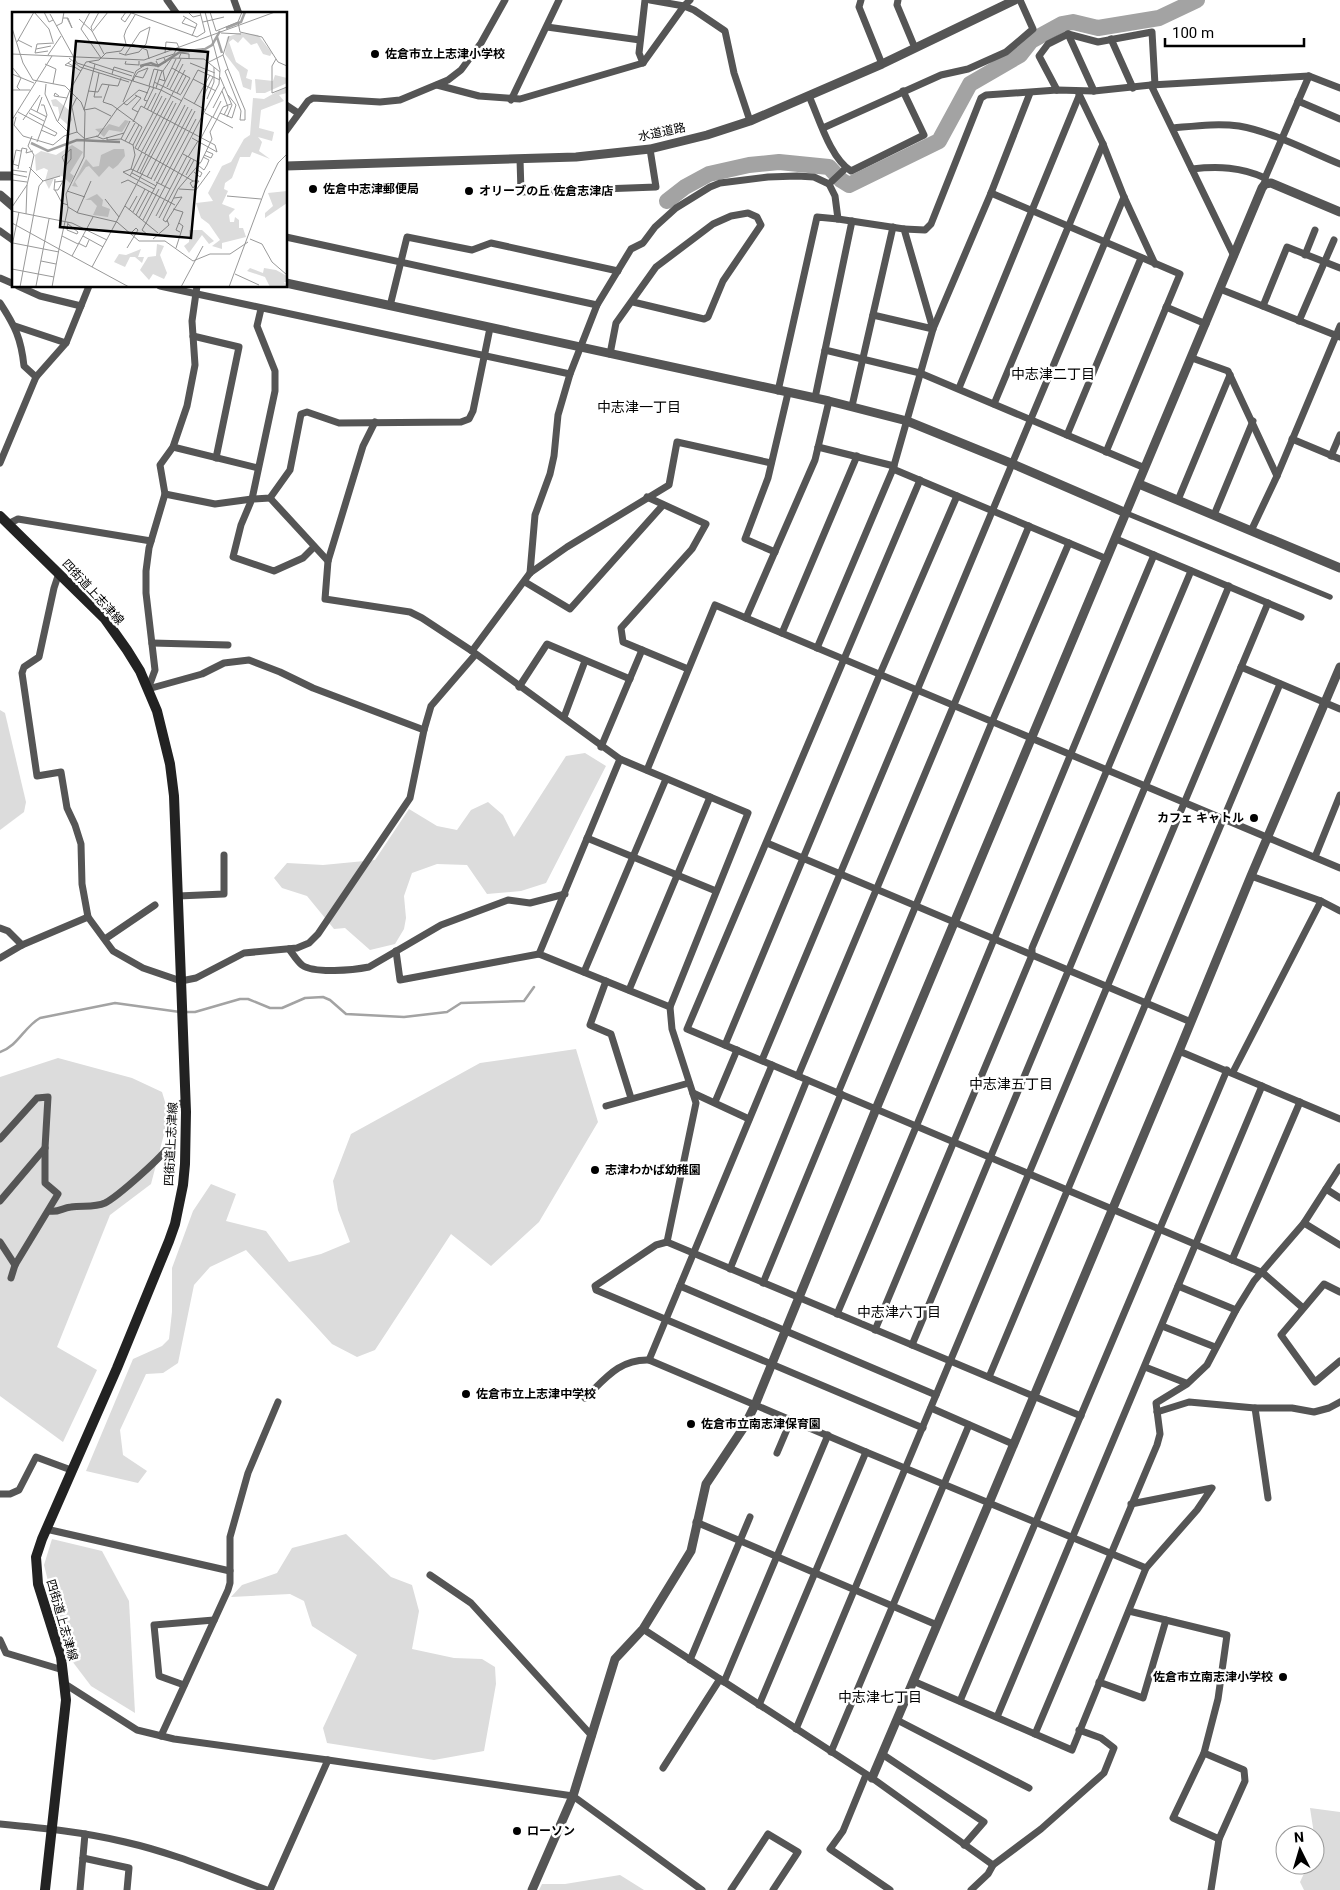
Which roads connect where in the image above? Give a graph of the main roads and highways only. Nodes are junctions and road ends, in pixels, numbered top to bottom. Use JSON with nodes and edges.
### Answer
{"nodes":[{"id":1,"x":0,"y":516,"type":"edge"},
{"id":2,"x":46,"y":1890,"type":"edge"}],
"edges":[{"from":1,"to":2,"type":"main road","name":"四街道上志津線"}]}
